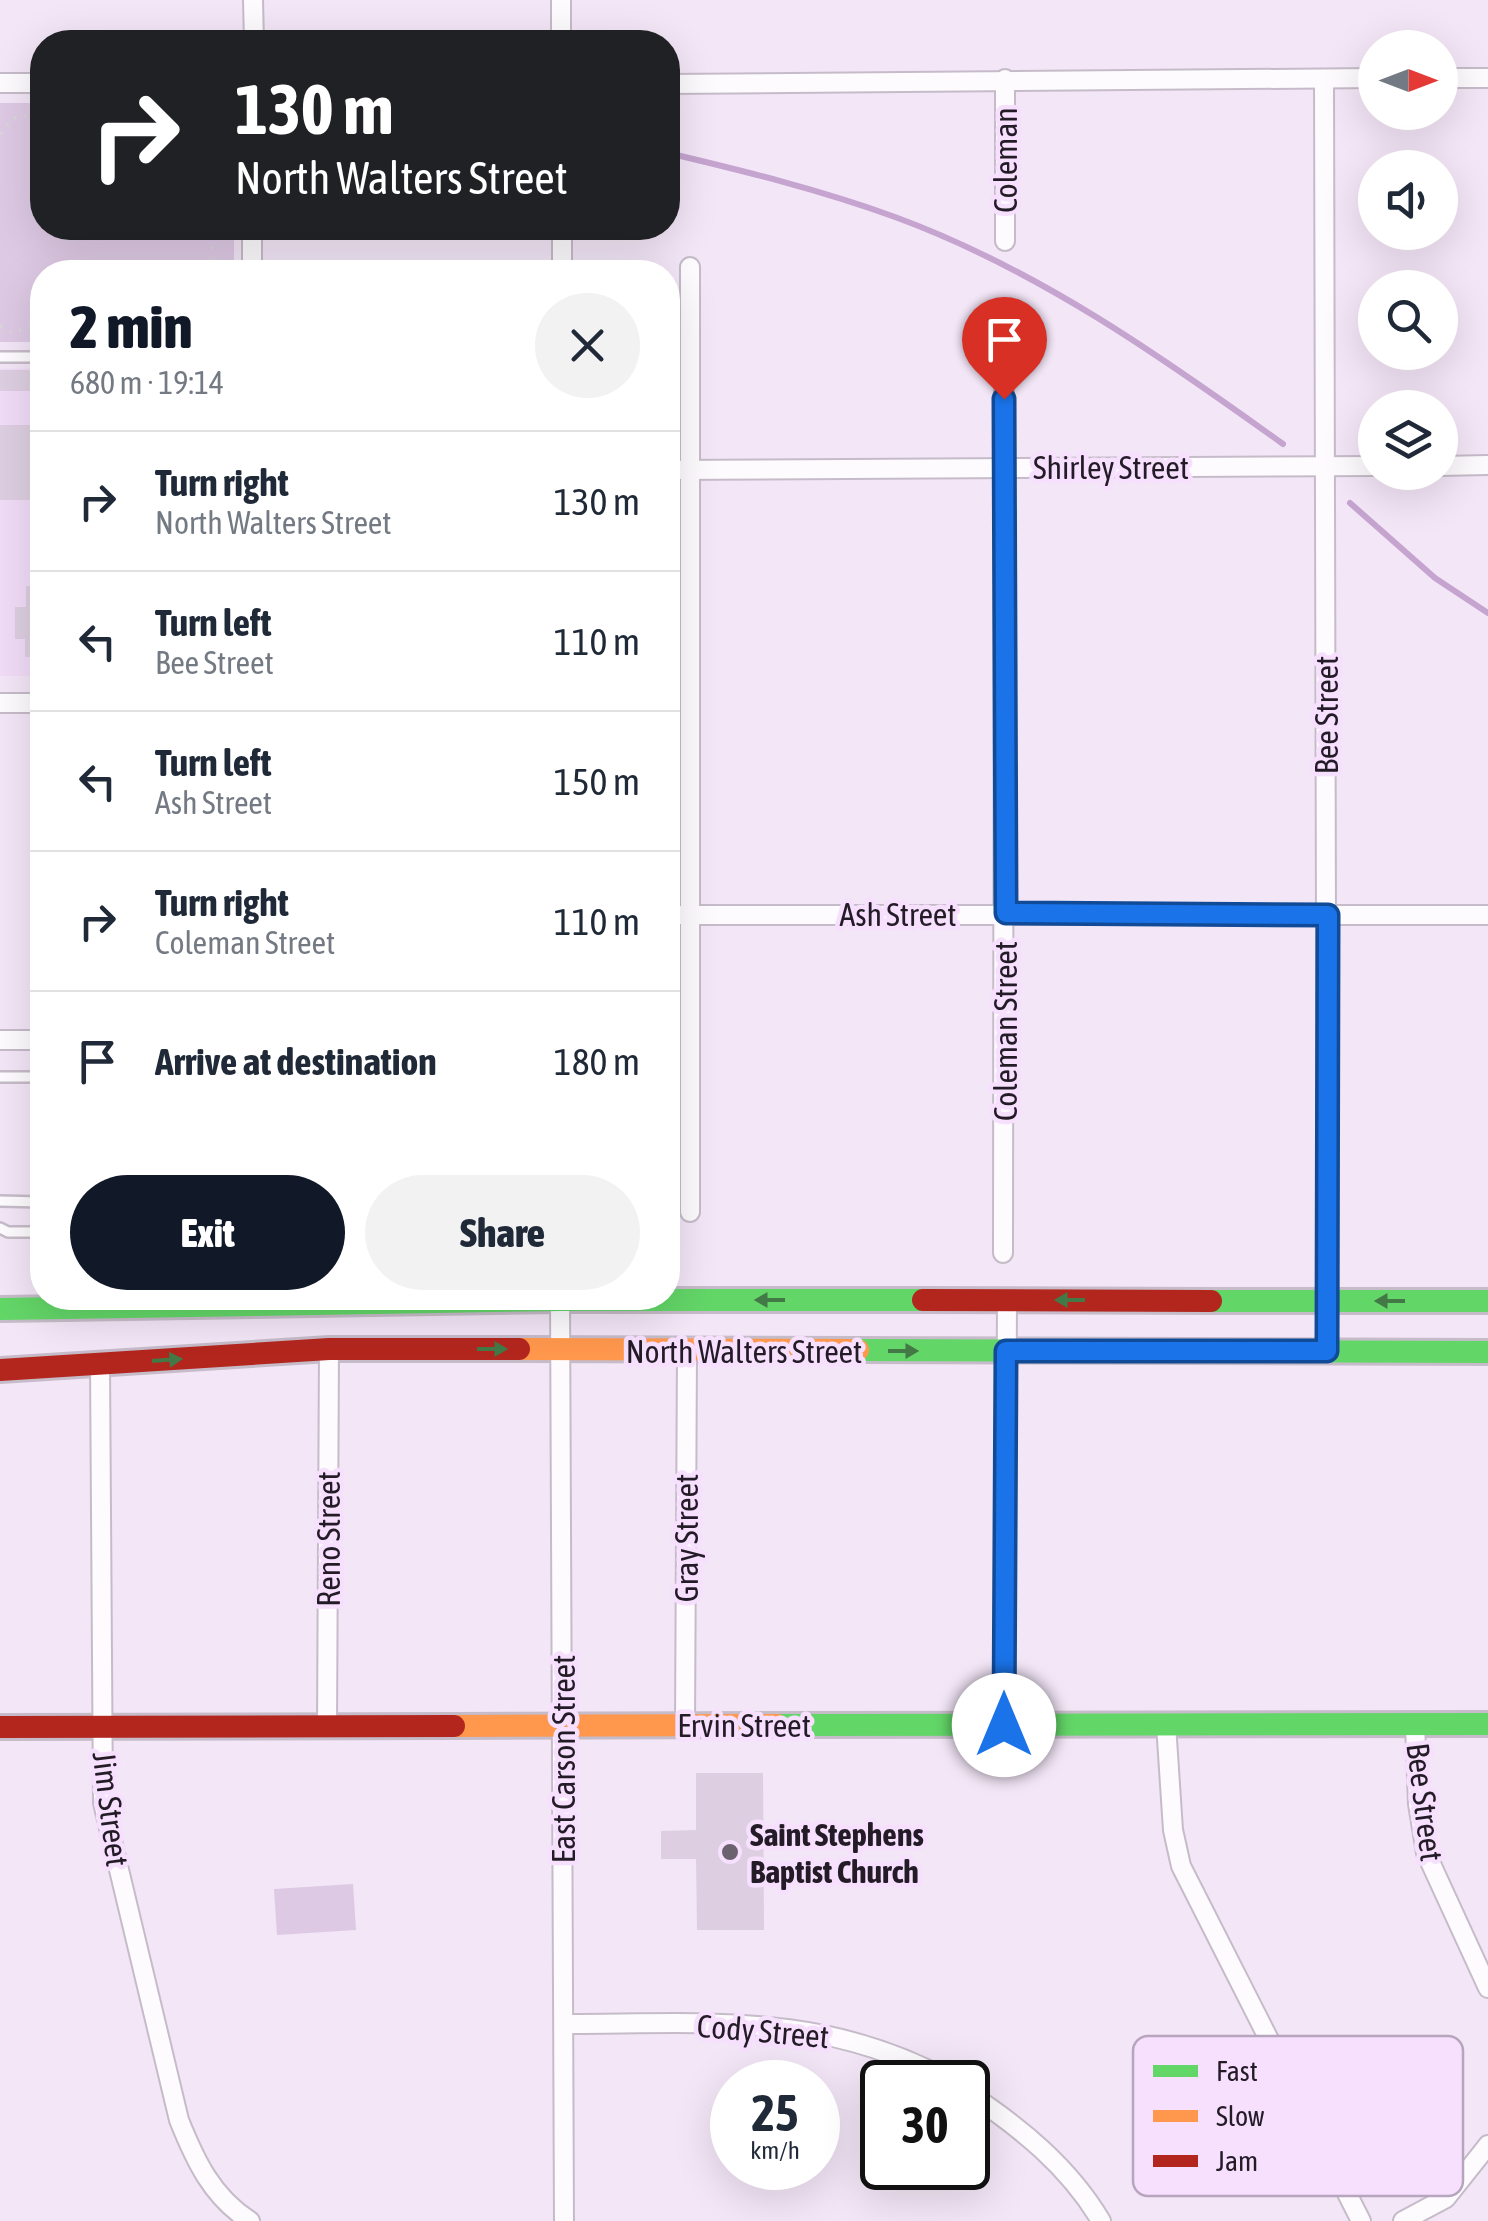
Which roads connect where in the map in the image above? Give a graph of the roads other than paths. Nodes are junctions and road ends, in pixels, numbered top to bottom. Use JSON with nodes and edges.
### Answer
{"nodes":[{"id":1,"x":253,"y":0,"type":"edge"},
{"id":2,"x":561,"y":0,"type":"edge"},
{"id":3,"x":254,"y":30,"type":"edge"},
{"id":4,"x":561,"y":30,"type":"edge"},
{"id":5,"x":1324,"y":78,"type":"junction"},
{"id":6,"x":1358,"y":78,"type":"edge"},
{"id":7,"x":1458,"y":78,"type":"edge"},
{"id":8,"x":1488,"y":78,"type":"edge"},
{"id":9,"x":1005,"y":79,"type":"junction"},
{"id":10,"x":0,"y":82,"type":"edge"},
{"id":11,"x":30,"y":83,"type":"edge"},
{"id":12,"x":680,"y":84,"type":"edge"},
{"id":13,"x":1005,"y":241,"type":"dead end"},
{"id":14,"x":690,"y":267,"type":"dead end"},
{"id":15,"x":1004,"y":330,"type":"dead end"},
{"id":16,"x":0,"y":356,"type":"edge"},
{"id":17,"x":30,"y":357,"type":"edge"},
{"id":18,"x":1488,"y":465,"type":"edge"},
{"id":19,"x":1358,"y":466,"type":"edge"},
{"id":20,"x":1458,"y":466,"type":"edge"},
{"id":21,"x":1324,"y":467,"type":"junction"},
{"id":22,"x":1004,"y":468,"type":"junction"},
{"id":23,"x":680,"y":470,"type":"edge"},
{"id":24,"x":691,"y":470,"type":"junction"},
{"id":25,"x":0,"y":703,"type":"edge"},
{"id":26,"x":30,"y":703,"type":"edge"},
{"id":27,"x":1006,"y":913,"type":"junction"},
{"id":28,"x":680,"y":915,"type":"edge"},
{"id":29,"x":690,"y":915,"type":"junction"},
{"id":30,"x":1328,"y":915,"type":"junction"},
{"id":31,"x":1488,"y":916,"type":"edge"},
{"id":32,"x":0,"y":1040,"type":"edge"},
{"id":33,"x":30,"y":1040,"type":"edge"},
{"id":34,"x":0,"y":1077,"type":"edge"},
{"id":35,"x":30,"y":1077,"type":"edge"},
{"id":36,"x":0,"y":1201,"type":"edge"},
{"id":37,"x":30,"y":1202,"type":"edge"},
{"id":38,"x":690,"y":1212,"type":"dead end"},
{"id":39,"x":0,"y":1228,"type":"edge"},
{"id":40,"x":30,"y":1231,"type":"edge"},
{"id":41,"x":1003,"y":1253,"type":"dead end"},
{"id":42,"x":680,"y":1299,"type":"edge"},
{"id":43,"x":1007,"y":1300,"type":"junction"},
{"id":44,"x":1327,"y":1302,"type":"junction"},
{"id":45,"x":1488,"y":1302,"type":"edge"},
{"id":46,"x":30,"y":1306,"type":"edge"},
{"id":47,"x":0,"y":1309,"type":"edge"},
{"id":48,"x":560,"y":1310,"type":"edge"},
{"id":49,"x":328,"y":1349,"type":"junction"},
{"id":50,"x":560,"y":1349,"type":"junction"},
{"id":51,"x":687,"y":1351,"type":"junction"},
{"id":52,"x":1006,"y":1351,"type":"junction"},
{"id":53,"x":1327,"y":1351,"type":"junction"},
{"id":54,"x":1488,"y":1352,"type":"edge"},
{"id":55,"x":100,"y":1365,"type":"junction"},
{"id":56,"x":0,"y":1370,"type":"edge"},
{"id":57,"x":685,"y":1724,"type":"junction"},
{"id":58,"x":1166,"y":1724,"type":"junction"},
{"id":59,"x":1415,"y":1724,"type":"junction"},
{"id":60,"x":1488,"y":1724,"type":"edge"},
{"id":61,"x":562,"y":1725,"type":"junction"},
{"id":62,"x":1004,"y":1725,"type":"junction"},
{"id":63,"x":0,"y":1727,"type":"edge"},
{"id":64,"x":102,"y":1727,"type":"junction"},
{"id":65,"x":327,"y":1728,"type":"junction"},
{"id":66,"x":1488,"y":1988,"type":"edge"},
{"id":67,"x":565,"y":2024,"type":"junction"},
{"id":68,"x":1267,"y":2036,"type":"edge"},
{"id":69,"x":907,"y":2060,"type":"edge"},
{"id":70,"x":990,"y":2109,"type":"edge"},
{"id":71,"x":1488,"y":2144,"type":"edge"},
{"id":72,"x":1463,"y":2176,"type":"edge"},
{"id":73,"x":1348,"y":2196,"type":"edge"},
{"id":74,"x":1448,"y":2196,"type":"edge"},
{"id":75,"x":250,"y":2221,"type":"edge"},
{"id":76,"x":564,"y":2221,"type":"edge"},
{"id":77,"x":1101,"y":2221,"type":"edge"},
{"id":78,"x":1361,"y":2221,"type":"edge"},
{"id":79,"x":1403,"y":2221,"type":"edge"}],
"edges":[{"from":1,"to":3,"type":"street"},
{"from":2,"to":4,"type":"street"},
{"from":5,"to":6,"type":"street"},
{"from":5,"to":9,"type":"street"},
{"from":5,"to":21,"type":"street","name":"Bee Street"},
{"from":7,"to":8,"type":"street"},
{"from":9,"to":12,"type":"street"},
{"from":9,"to":13,"type":"street","name":"Coleman"},
{"from":10,"to":11,"type":"street"},
{"from":14,"to":24,"type":"street"},
{"from":15,"to":22,"type":"street","name":"Coleman Street"},
{"from":16,"to":17,"type":"lane"},
{"from":18,"to":20,"type":"street"},
{"from":19,"to":21,"type":"street","name":"Shirley Street"},
{"from":21,"to":22,"type":"street","name":"Shirley Street"},
{"from":21,"to":30,"type":"street","name":"Bee Street"},
{"from":22,"to":24,"type":"street","name":"Shirley Street"},
{"from":22,"to":27,"type":"street","name":"Coleman Street"},
{"from":23,"to":24,"type":"street","name":"Shirley Street"},
{"from":24,"to":29,"type":"street"},
{"from":25,"to":26,"type":"street"},
{"from":27,"to":29,"type":"street","name":"Ash Street"},
{"from":27,"to":30,"type":"street","name":"Ash Street"},
{"from":27,"to":41,"type":"street","name":"Coleman Street"},
{"from":28,"to":29,"type":"street","name":"Ash Street"},
{"from":29,"to":38,"type":"street"},
{"from":30,"to":31,"type":"street","name":"Ash Street"},
{"from":30,"to":44,"type":"street","name":"Bee Street"},
{"from":32,"to":33,"type":"street"},
{"from":34,"to":35,"type":"lane"},
{"from":36,"to":37,"type":"lane"},
{"from":39,"to":40,"type":"lane"},
{"from":43,"to":42,"type":"main road","name":"North Walters Street","one_way":true},
{"from":44,"to":43,"type":"main road","name":"North Walters Street","one_way":true},
{"from":43,"to":52,"type":"street"},
{"from":45,"to":44,"type":"main road","name":"North Walters Street","one_way":true},
{"from":44,"to":53,"type":"street","name":"Bee Street"},
{"from":46,"to":47,"type":"main road","name":"North Walters Street"},
{"from":48,"to":50,"type":"street","name":"East Carson Street"},
{"from":49,"to":50,"type":"main road","name":"North Walters Street","one_way":true},
{"from":55,"to":49,"type":"main road","name":"North Walters Street","one_way":true},
{"from":49,"to":65,"type":"street","name":"Reno Street"},
{"from":50,"to":51,"type":"main road","name":"North Walters Street"},
{"from":50,"to":61,"type":"street","name":"East Carson Street"},
{"from":51,"to":52,"type":"main road","name":"North Walters Street","one_way":true},
{"from":51,"to":57,"type":"street","name":"Gray Street"},
{"from":52,"to":53,"type":"main road","name":"North Walters Street"},
{"from":52,"to":62,"type":"street"},
{"from":53,"to":54,"type":"main road","name":"North Walters Street"},
{"from":55,"to":56,"type":"main road","name":"North Walters Street"},
{"from":55,"to":64,"type":"street","name":"Jim Street"},
{"from":57,"to":61,"type":"main road","name":"Ervin Street"},
{"from":57,"to":62,"type":"main road","name":"Ervin Street"},
{"from":58,"to":59,"type":"main road","name":"Ervin Street"},
{"from":58,"to":62,"type":"main road","name":"Ervin Street"},
{"from":58,"to":68,"type":"street"},
{"from":59,"to":60,"type":"main road","name":"Ervin Street"},
{"from":59,"to":66,"type":"street","name":"Bee Street"},
{"from":61,"to":65,"type":"main road","name":"Ervin Street"},
{"from":61,"to":67,"type":"street","name":"East Carson Street"},
{"from":63,"to":64,"type":"main road","name":"Ervin Street"},
{"from":64,"to":65,"type":"main road","name":"Ervin Street"},
{"from":64,"to":75,"type":"street","name":"Jim Street"},
{"from":67,"to":69,"type":"street","name":"Cody Street"},
{"from":67,"to":76,"type":"street","name":"East Carson Street"},
{"from":70,"to":77,"type":"street"},
{"from":71,"to":72,"type":"street"},
{"from":73,"to":78,"type":"street"},
{"from":74,"to":79,"type":"street"}]}
